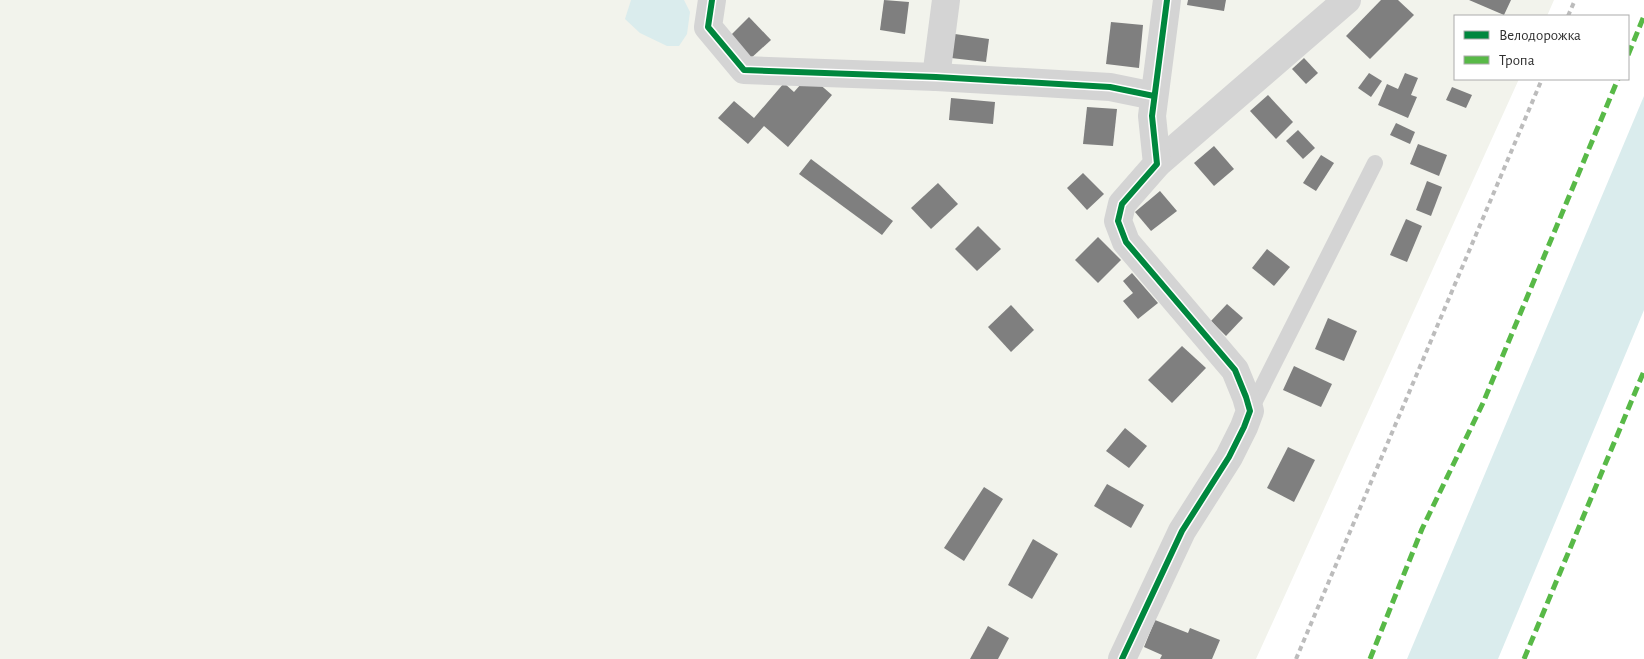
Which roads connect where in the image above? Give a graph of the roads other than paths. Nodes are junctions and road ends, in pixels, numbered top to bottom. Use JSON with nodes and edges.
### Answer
{"nodes":[{"id":1,"x":712,"y":0,"type":"edge"},
{"id":2,"x":946,"y":0,"type":"edge"},
{"id":3,"x":1167,"y":0,"type":"edge"},
{"id":4,"x":1347,"y":0,"type":"edge"},
{"id":5,"x":936,"y":77,"type":"junction"},
{"id":6,"x":1154,"y":96,"type":"junction"},
{"id":7,"x":1375,"y":163,"type":"dead end"},
{"id":8,"x":1157,"y":164,"type":"junction"},
{"id":9,"x":1250,"y":411,"type":"junction"},
{"id":10,"x":1122,"y":659,"type":"edge"}],
"edges":[{"from":1,"to":5,"type":"street"},
{"from":2,"to":5,"type":"street"},
{"from":3,"to":6,"type":"street"},
{"from":4,"to":8,"type":"street"},
{"from":5,"to":6,"type":"street"},
{"from":6,"to":8,"type":"street"},
{"from":7,"to":9,"type":"lane"},
{"from":8,"to":9,"type":"street"},
{"from":9,"to":10,"type":"street"}]}
